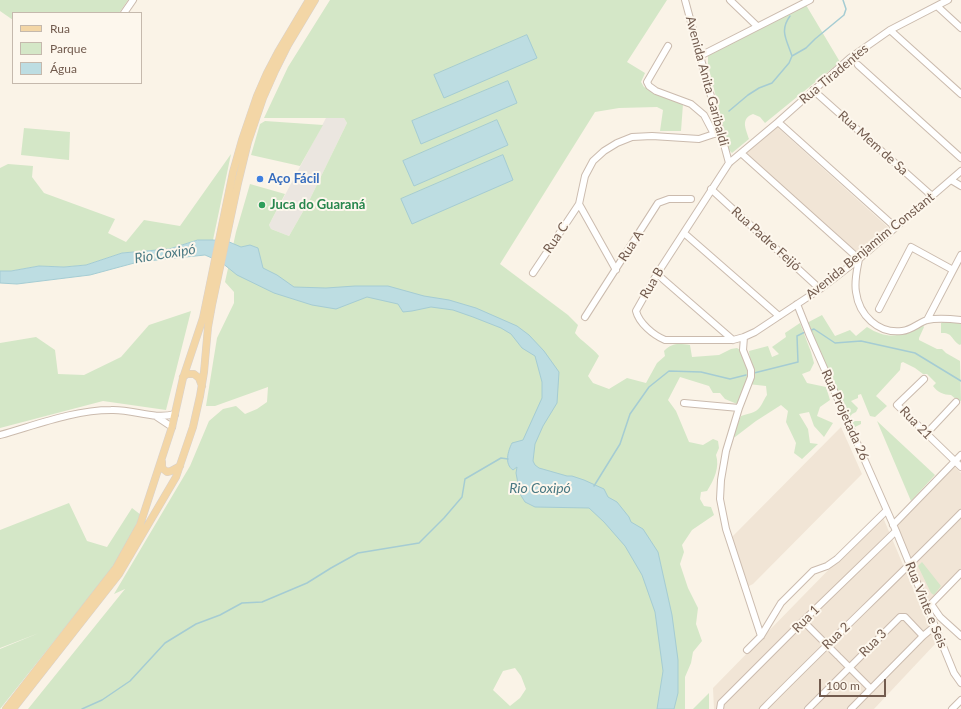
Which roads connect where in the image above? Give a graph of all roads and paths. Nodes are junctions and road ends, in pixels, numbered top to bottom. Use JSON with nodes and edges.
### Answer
{"nodes":[{"id":1,"x":133,"y":0,"type":"edge"},
{"id":2,"x":308,"y":0,"type":"edge"},
{"id":3,"x":315,"y":0,"type":"edge"},
{"id":4,"x":684,"y":0,"type":"edge"},
{"id":5,"x":730,"y":0,"type":"edge"},
{"id":6,"x":810,"y":0,"type":"edge"},
{"id":7,"x":948,"y":0,"type":"edge"},
{"id":8,"x":798,"y":2,"type":"edge"},
{"id":9,"x":937,"y":6,"type":"junction"},
{"id":10,"x":125,"y":12,"type":"edge"},
{"id":11,"x":757,"y":26,"type":"junction"},
{"id":12,"x":961,"y":28,"type":"edge"},
{"id":13,"x":890,"y":30,"type":"junction"},
{"id":14,"x":668,"y":46,"type":"dead end"},
{"id":15,"x":700,"y":56,"type":"junction"},
{"id":16,"x":858,"y":65,"type":"dead end"},
{"id":17,"x":814,"y":90,"type":"junction"},
{"id":18,"x":961,"y":94,"type":"edge"},
{"id":19,"x":778,"y":122,"type":"junction"},
{"id":20,"x":721,"y":133,"type":"junction"},
{"id":21,"x":714,"y":134,"type":"junction"},
{"id":22,"x":741,"y":153,"type":"junction"},
{"id":23,"x":961,"y":158,"type":"edge"},
{"id":24,"x":729,"y":163,"type":"junction"},
{"id":25,"x":961,"y":171,"type":"edge"},
{"id":26,"x":951,"y":180,"type":"junction"},
{"id":27,"x":961,"y":186,"type":"edge"},
{"id":28,"x":711,"y":190,"type":"junction"},
{"id":29,"x":932,"y":196,"type":"junction"},
{"id":30,"x":691,"y":199,"type":"dead end"},
{"id":31,"x":579,"y":204,"type":"junction"},
{"id":32,"x":225,"y":227,"type":"junction"},
{"id":33,"x":895,"y":227,"type":"junction"},
{"id":34,"x":684,"y":233,"type":"junction"},
{"id":35,"x":961,"y":255,"type":"edge"},
{"id":36,"x":859,"y":259,"type":"junction"},
{"id":37,"x":616,"y":270,"type":"junction"},
{"id":38,"x":953,"y":270,"type":"junction"},
{"id":39,"x":533,"y":272,"type":"dead end"},
{"id":40,"x":657,"y":274,"type":"junction"},
{"id":41,"x":213,"y":284,"type":"junction"},
{"id":42,"x":820,"y":289,"type":"junction"},
{"id":43,"x":797,"y":304,"type":"junction"},
{"id":44,"x":879,"y":309,"type":"dead end"},
{"id":45,"x":779,"y":316,"type":"junction"},
{"id":46,"x":585,"y":317,"type":"dead end"},
{"id":47,"x":927,"y":320,"type":"junction"},
{"id":48,"x":961,"y":320,"type":"edge"},
{"id":49,"x":744,"y":337,"type":"junction"},
{"id":50,"x":733,"y":340,"type":"junction"},
{"id":51,"x":183,"y":378,"type":"junction"},
{"id":52,"x":924,"y":380,"type":"dead end"},
{"id":53,"x":202,"y":387,"type":"junction"},
{"id":54,"x":956,"y":402,"type":"dead end"},
{"id":55,"x":684,"y":403,"type":"dead end"},
{"id":56,"x":739,"y":408,"type":"junction"},
{"id":57,"x":176,"y":414,"type":"junction"},
{"id":58,"x":158,"y":417,"type":"junction"},
{"id":59,"x":172,"y":427,"type":"junction"},
{"id":60,"x":926,"y":434,"type":"junction"},
{"id":61,"x":0,"y":435,"type":"edge"},
{"id":62,"x":961,"y":455,"type":"edge"},
{"id":63,"x":163,"y":458,"type":"junction"},
{"id":64,"x":955,"y":461,"type":"junction"},
{"id":65,"x":181,"y":466,"type":"junction"},
{"id":66,"x":961,"y":467,"type":"edge"},
{"id":67,"x":886,"y":510,"type":"junction"},
{"id":68,"x":961,"y":513,"type":"edge"},
{"id":69,"x":894,"y":528,"type":"junction"},
{"id":70,"x":910,"y":564,"type":"junction"},
{"id":71,"x":960,"y":576,"type":"edge"},
{"id":72,"x":929,"y":606,"type":"junction"},
{"id":73,"x":803,"y":621,"type":"junction"},
{"id":74,"x":935,"y":626,"type":"junction"},
{"id":75,"x":761,"y":636,"type":"junction"},
{"id":76,"x":923,"y":636,"type":"junction"},
{"id":77,"x":961,"y":636,"type":"edge"},
{"id":78,"x":826,"y":645,"type":"junction"},
{"id":79,"x":747,"y":650,"type":"dead end"},
{"id":80,"x":849,"y":667,"type":"junction"},
{"id":81,"x":961,"y":684,"type":"edge"},
{"id":82,"x":871,"y":689,"type":"junction"},
{"id":83,"x":961,"y":700,"type":"edge"},
{"id":84,"x":6,"y":709,"type":"edge"},
{"id":85,"x":13,"y":709,"type":"edge"},
{"id":86,"x":720,"y":709,"type":"edge"},
{"id":87,"x":763,"y":709,"type":"edge"},
{"id":88,"x":808,"y":709,"type":"edge"},
{"id":89,"x":850,"y":709,"type":"edge"},
{"id":90,"x":952,"y":709,"type":"edge"}],
"edges":[{"from":1,"to":10,"type":"street"},
{"from":2,"to":32,"type":"main road"},
{"from":3,"to":32,"type":"main road"},
{"from":4,"to":15,"type":"street","name":"Avenida Anita Garibaldi"},
{"from":5,"to":11,"type":"street"},
{"from":6,"to":8,"type":"street"},
{"from":7,"to":9,"type":"street","name":"Rua Tiradentes"},
{"from":8,"to":11,"type":"street"},
{"from":9,"to":12,"type":"street"},
{"from":9,"to":13,"type":"street","name":"Rua Tiradentes"},
{"from":11,"to":15,"type":"street"},
{"from":13,"to":17,"type":"street","name":"Rua Tiradentes"},
{"from":13,"to":18,"type":"street"},
{"from":14,"to":21,"type":"street"},
{"from":15,"to":20,"type":"street","name":"Avenida Anita Garibaldi"},
{"from":16,"to":23,"type":"street"},
{"from":17,"to":19,"type":"street","name":"Rua Tiradentes"},
{"from":17,"to":29,"type":"street","name":"Rua Mem de Sa"},
{"from":19,"to":22,"type":"street","name":"Rua Tiradentes"},
{"from":19,"to":33,"type":"street"},
{"from":20,"to":21,"type":"street"},
{"from":20,"to":24,"type":"street","name":"Avenida Anita Garibaldi"},
{"from":21,"to":31,"type":"street"},
{"from":22,"to":24,"type":"street","name":"Rua Tiradentes"},
{"from":22,"to":36,"type":"street"},
{"from":24,"to":28,"type":"street","name":"Rua B"},
{"from":25,"to":26,"type":"street","name":"Avenida Benjamim Constant"},
{"from":26,"to":27,"type":"street"},
{"from":26,"to":29,"type":"street","name":"Avenida Benjamim Constant"},
{"from":28,"to":34,"type":"street","name":"Rua B"},
{"from":28,"to":42,"type":"street","name":"Rua Padre Feijó"},
{"from":29,"to":33,"type":"street","name":"Avenida Benjamim Constant"},
{"from":30,"to":37,"type":"street","name":"Rua A"},
{"from":31,"to":37,"type":"street"},
{"from":31,"to":39,"type":"street","name":"Rua C"},
{"from":32,"to":41,"type":"main road"},
{"from":33,"to":36,"type":"street","name":"Avenida Benjamim Constant"},
{"from":34,"to":40,"type":"street","name":"Rua B"},
{"from":34,"to":45,"type":"street"},
{"from":35,"to":38,"type":"street"},
{"from":36,"to":42,"type":"street","name":"Avenida Benjamim Constant"},
{"from":36,"to":47,"type":"street"},
{"from":37,"to":46,"type":"street","name":"Rua A"},
{"from":38,"to":44,"type":"street"},
{"from":38,"to":47,"type":"street"},
{"from":40,"to":50,"type":"street"},
{"from":40,"to":50,"type":"street","name":"Rua B"},
{"from":41,"to":51,"type":"main road"},
{"from":41,"to":53,"type":"main road"},
{"from":42,"to":43,"type":"street","name":"Avenida Benjamim Constant"},
{"from":43,"to":45,"type":"street","name":"Avenida Benjamim Constant"},
{"from":43,"to":67,"type":"street","name":"Rua Projetada 26"},
{"from":45,"to":49,"type":"street","name":"Avenida Benjamim Constant"},
{"from":47,"to":48,"type":"street"},
{"from":49,"to":50,"type":"street","name":"Avenida Benjamim Constant"},
{"from":49,"to":56,"type":"street"},
{"from":51,"to":53,"type":"main road"},
{"from":51,"to":57,"type":"main road"},
{"from":52,"to":60,"type":"street","name":"Rua 21"},
{"from":53,"to":65,"type":"main road"},
{"from":54,"to":60,"type":"street"},
{"from":55,"to":56,"type":"street"},
{"from":56,"to":75,"type":"street"},
{"from":57,"to":58,"type":"street"},
{"from":57,"to":59,"type":"main road"},
{"from":58,"to":59,"type":"street"},
{"from":58,"to":61,"type":"street"},
{"from":59,"to":63,"type":"main road"},
{"from":60,"to":64,"type":"street","name":"Rua 21"},
{"from":62,"to":64,"type":"street","name":"Rua 1"},
{"from":63,"to":65,"type":"main road"},
{"from":63,"to":84,"type":"main road"},
{"from":64,"to":66,"type":"street","name":"Rua 21"},
{"from":64,"to":69,"type":"street","name":"Rua 1"},
{"from":65,"to":85,"type":"main road"},
{"from":67,"to":69,"type":"street","name":"Rua Projetada 26"},
{"from":67,"to":75,"type":"street"},
{"from":68,"to":70,"type":"street","name":"Rua 2"},
{"from":69,"to":70,"type":"street","name":"Rua Vinte e Seis"},
{"from":69,"to":73,"type":"street","name":"Rua 1"},
{"from":70,"to":72,"type":"street","name":"Rua Vinte e Seis"},
{"from":70,"to":78,"type":"street","name":"Rua 2"},
{"from":71,"to":72,"type":"street"},
{"from":72,"to":74,"type":"street","name":"Rua Vinte e Seis"},
{"from":72,"to":77,"type":"street"},
{"from":73,"to":78,"type":"street"},
{"from":73,"to":86,"type":"street","name":"Rua 1"},
{"from":74,"to":76,"type":"street"},
{"from":74,"to":81,"type":"street","name":"Rua Vinte e Seis"},
{"from":75,"to":79,"type":"street"},
{"from":76,"to":80,"type":"street","name":"Rua 3"},
{"from":76,"to":82,"type":"street"},
{"from":78,"to":80,"type":"street"},
{"from":78,"to":87,"type":"street","name":"Rua 2"},
{"from":80,"to":82,"type":"street"},
{"from":80,"to":88,"type":"street","name":"Rua 3"},
{"from":82,"to":89,"type":"street"},
{"from":83,"to":90,"type":"street"}]}
